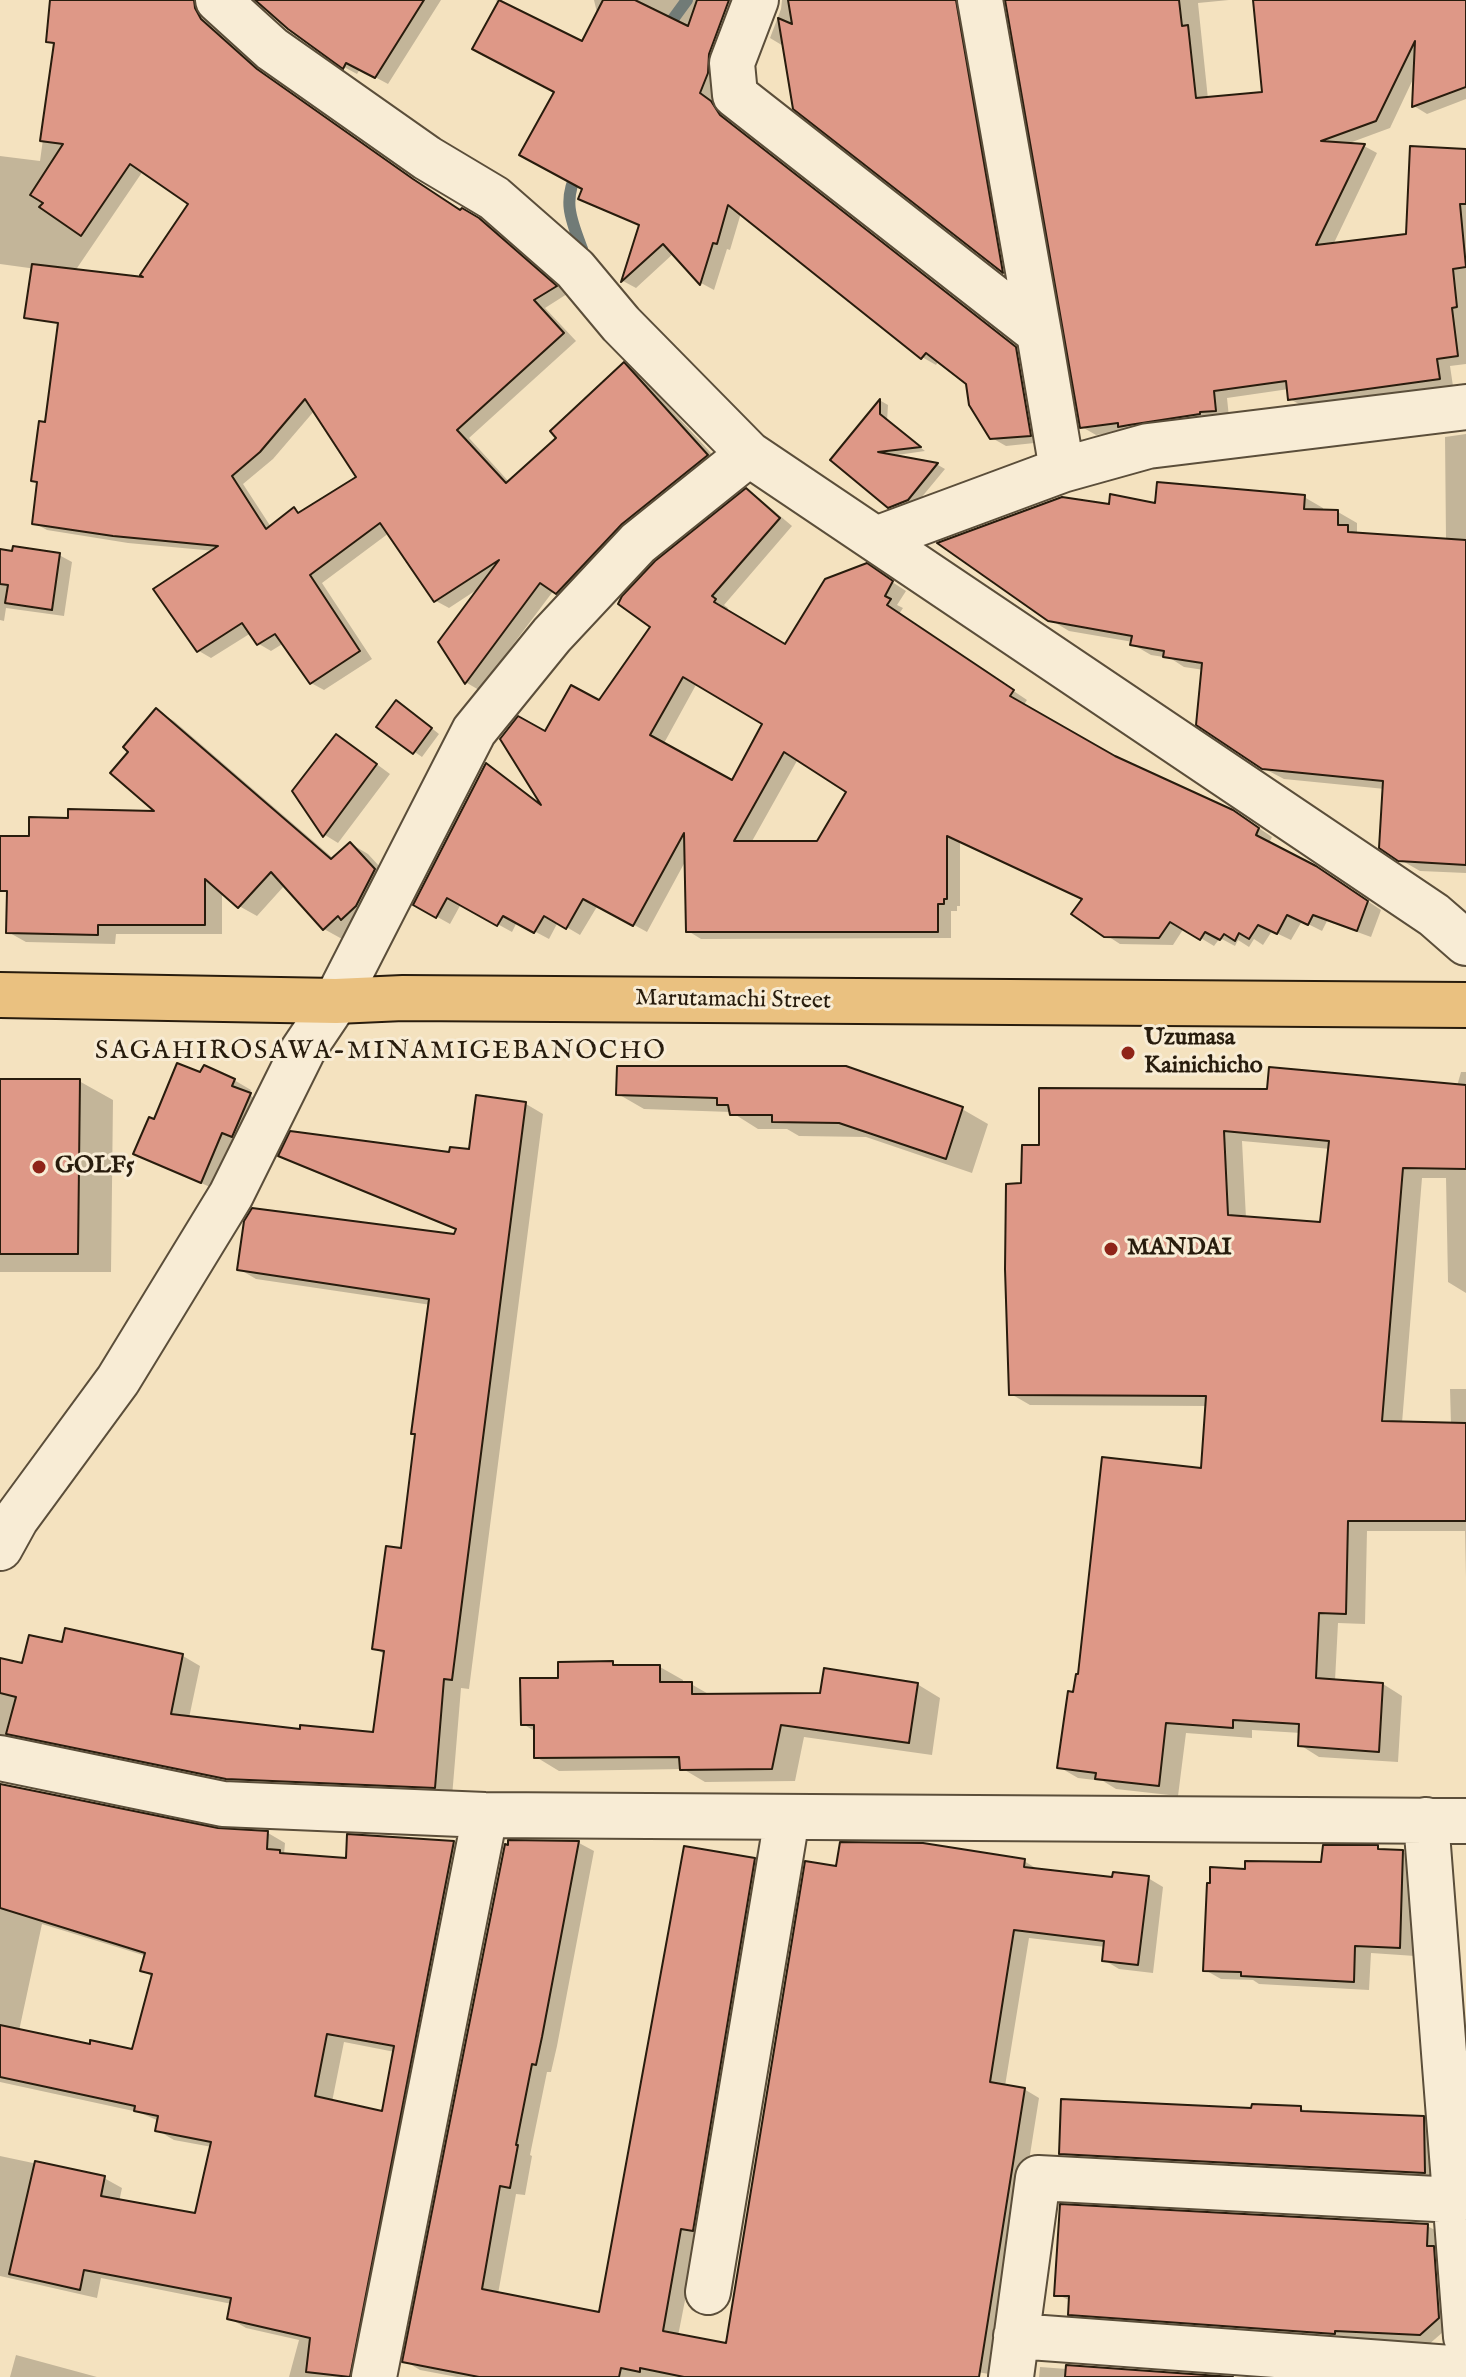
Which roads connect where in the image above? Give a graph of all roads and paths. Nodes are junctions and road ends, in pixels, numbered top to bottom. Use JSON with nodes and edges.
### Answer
{"nodes":[{"id":1,"x":218,"y":0,"type":"edge"},
{"id":2,"x":756,"y":0,"type":"edge"},
{"id":3,"x":980,"y":0,"type":"edge"},
{"id":4,"x":1039,"y":333,"type":"junction"},
{"id":5,"x":1466,"y":407,"type":"edge"},
{"id":6,"x":749,"y":454,"type":"junction"},
{"id":7,"x":1062,"y":470,"type":"junction"},
{"id":8,"x":876,"y":539,"type":"junction"},
{"id":9,"x":1466,"y":943,"type":"edge"},
{"id":10,"x":0,"y":995,"type":"edge"},
{"id":11,"x":336,"y":1001,"type":"junction"},
{"id":12,"x":1466,"y":1005,"type":"edge"},
{"id":13,"x":0,"y":1548,"type":"edge"},
{"id":14,"x":0,"y":1758,"type":"edge"},
{"id":15,"x":485,"y":1815,"type":"junction"},
{"id":16,"x":787,"y":1818,"type":"junction"},
{"id":17,"x":1446,"y":1821,"type":"edge"},
{"id":18,"x":1454,"y":2040,"type":"edge"},
{"id":19,"x":1455,"y":2200,"type":"junction"},
{"id":20,"x":708,"y":2292,"type":"dead end"},
{"id":21,"x":1466,"y":2337,"type":"edge"},
{"id":22,"x":1013,"y":2357,"type":"edge"},
{"id":23,"x":1466,"y":2369,"type":"edge"},
{"id":24,"x":374,"y":2377,"type":"edge"}],
"edges":[{"from":1,"to":6,"type":"street"},
{"from":2,"to":4,"type":"street"},
{"from":3,"to":4,"type":"street"},
{"from":4,"to":7,"type":"street"},
{"from":5,"to":7,"type":"street"},
{"from":6,"to":8,"type":"street"},
{"from":6,"to":11,"type":"street"},
{"from":7,"to":8,"type":"street"},
{"from":8,"to":9,"type":"street"},
{"from":10,"to":11,"type":"main road","name":"Marutamachi Street"},
{"from":11,"to":12,"type":"main road","name":"Marutamachi Street"},
{"from":11,"to":13,"type":"street"},
{"from":14,"to":15,"type":"street"},
{"from":15,"to":16,"type":"street"},
{"from":15,"to":24,"type":"street"},
{"from":16,"to":17,"type":"street"},
{"from":16,"to":20,"type":"street"},
{"from":17,"to":18,"type":"street"},
{"from":18,"to":19,"type":"street"},
{"from":19,"to":21,"type":"street"},
{"from":19,"to":22,"type":"street"},
{"from":22,"to":23,"type":"street"}]}
